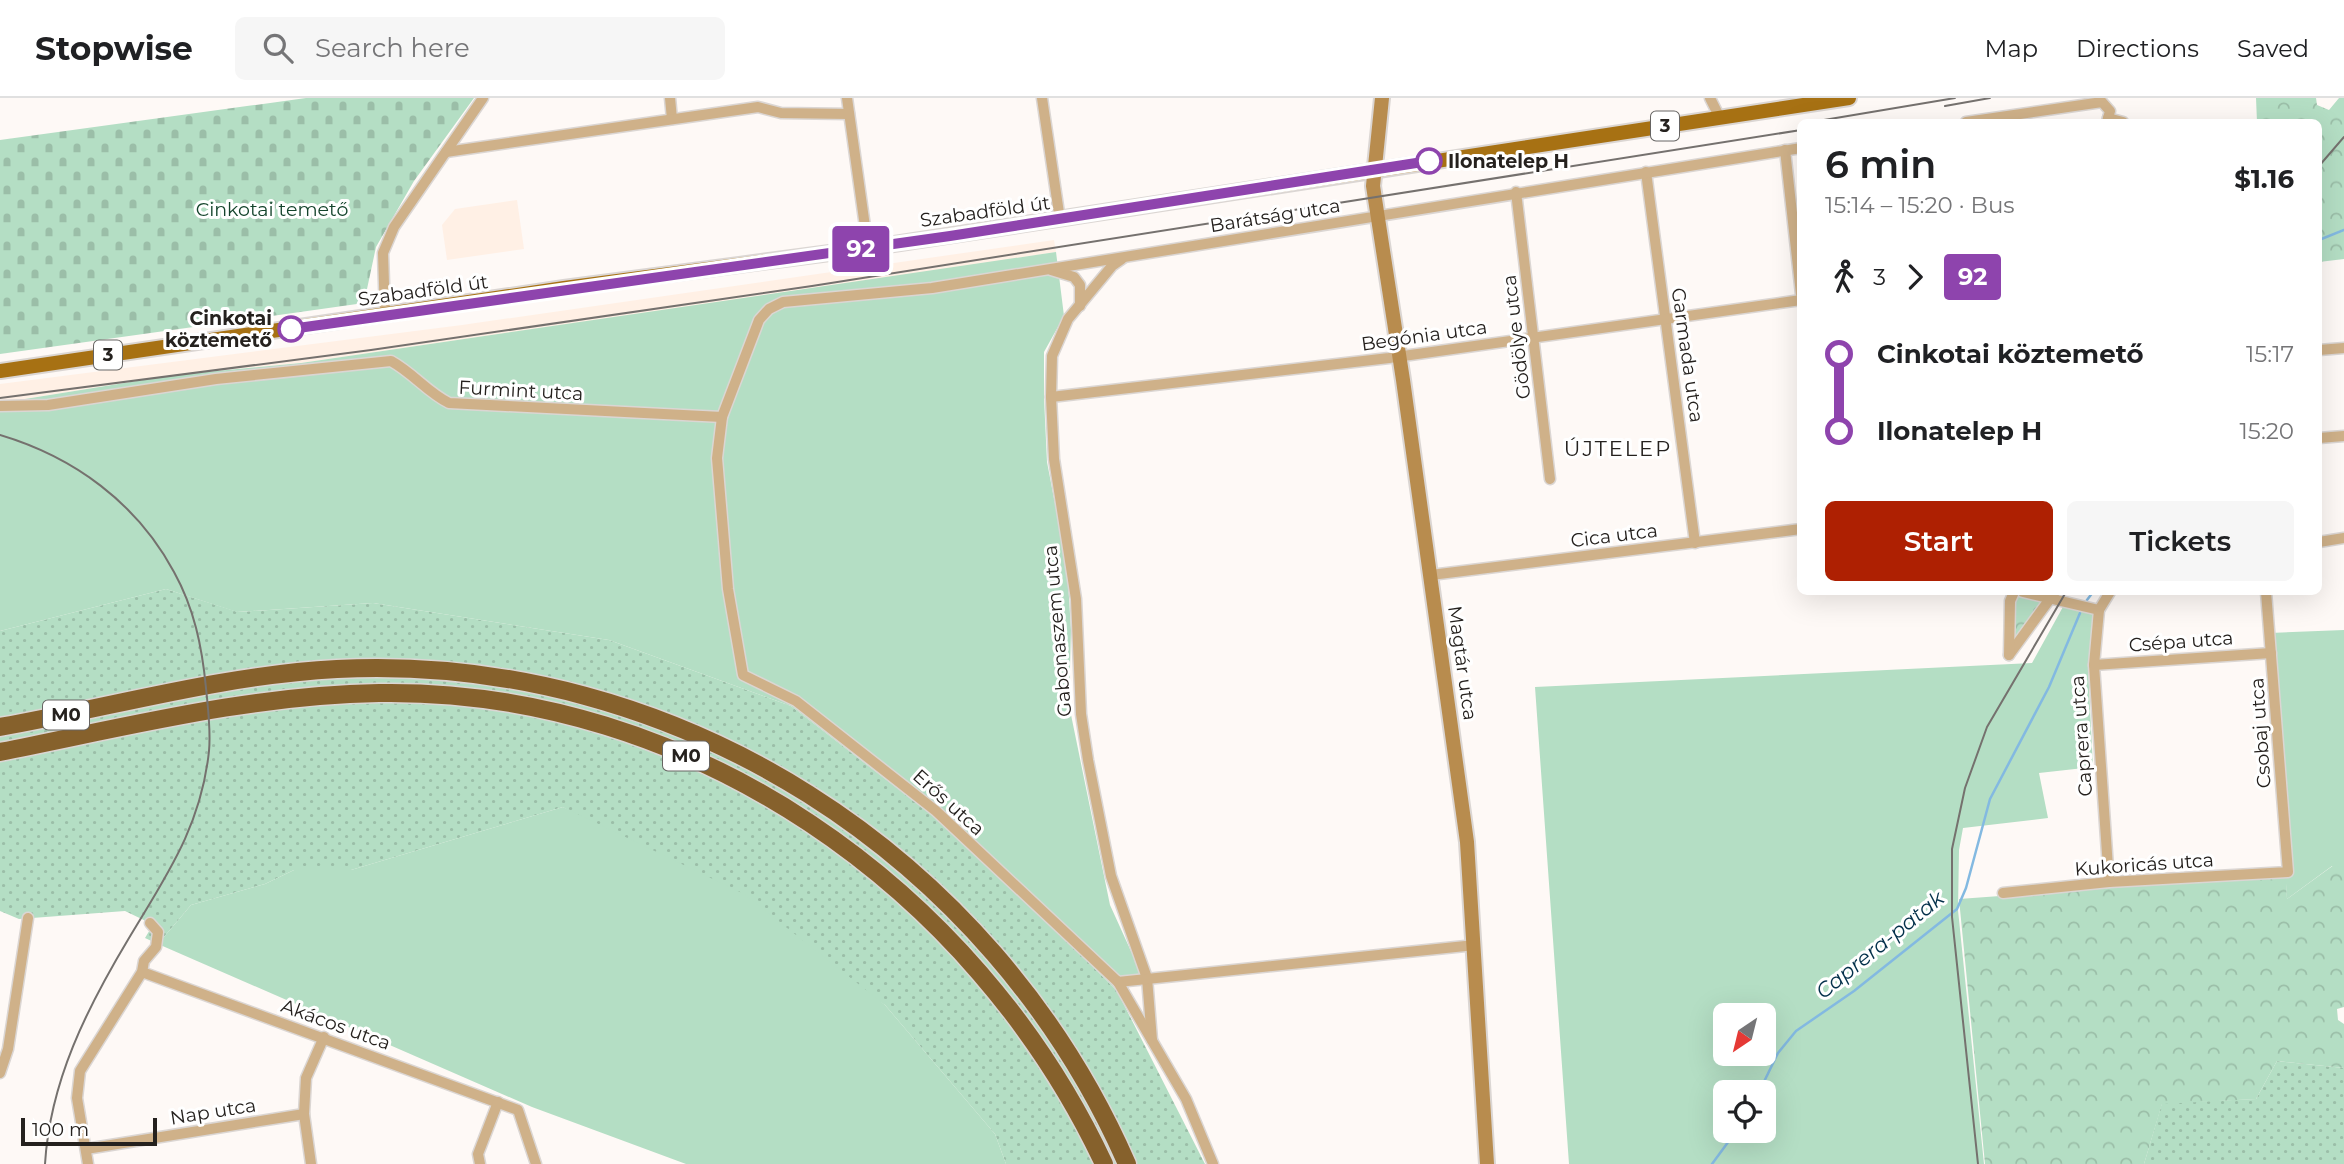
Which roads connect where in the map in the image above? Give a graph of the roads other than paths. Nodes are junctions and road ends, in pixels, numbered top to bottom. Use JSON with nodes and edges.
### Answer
{"nodes":[{"id":1,"x":483,"y":98,"type":"edge"},
{"id":2,"x":670,"y":98,"type":"edge"},
{"id":3,"x":847,"y":98,"type":"edge"},
{"id":4,"x":1042,"y":98,"type":"edge"},
{"id":5,"x":1382,"y":98,"type":"edge"},
{"id":6,"x":1710,"y":98,"type":"edge"},
{"id":7,"x":1849,"y":98,"type":"edge"},
{"id":8,"x":1832,"y":99,"type":"edge"},
{"id":9,"x":849,"y":114,"type":"junction"},
{"id":10,"x":1720,"y":118,"type":"junction"},
{"id":11,"x":672,"y":119,"type":"junction"},
{"id":12,"x":1986,"y":119,"type":"edge"},
{"id":13,"x":2107,"y":119,"type":"edge"},
{"id":14,"x":1797,"y":148,"type":"edge"},
{"id":15,"x":1785,"y":150,"type":"junction"},
{"id":16,"x":446,"y":152,"type":"junction"},
{"id":17,"x":1374,"y":170,"type":"junction"},
{"id":18,"x":1646,"y":172,"type":"junction"},
{"id":19,"x":1516,"y":192,"type":"junction"},
{"id":20,"x":1380,"y":216,"type":"junction"},
{"id":21,"x":1060,"y":220,"type":"junction"},
{"id":22,"x":867,"y":248,"type":"junction"},
{"id":23,"x":1125,"y":256,"type":"junction"},
{"id":24,"x":1797,"y":258,"type":"edge"},
{"id":25,"x":1046,"y":269,"type":"junction"},
{"id":26,"x":1797,"y":301,"type":"edge"},
{"id":27,"x":1080,"y":306,"type":"junction"},
{"id":28,"x":385,"y":315,"type":"junction"},
{"id":29,"x":1666,"y":318,"type":"junction"},
{"id":30,"x":759,"y":320,"type":"joint"},
{"id":31,"x":1533,"y":337,"type":"junction"},
{"id":32,"x":2344,"y":348,"type":"edge"},
{"id":33,"x":2322,"y":350,"type":"edge"},
{"id":34,"x":1400,"y":355,"type":"junction"},
{"id":35,"x":0,"y":371,"type":"edge"},
{"id":36,"x":1051,"y":397,"type":"junction"},
{"id":37,"x":0,"y":406,"type":"edge"},
{"id":38,"x":722,"y":417,"type":"junction"},
{"id":39,"x":2344,"y":436,"type":"edge"},
{"id":40,"x":2322,"y":438,"type":"edge"},
{"id":41,"x":1550,"y":478,"type":"dead end"},
{"id":42,"x":1797,"y":530,"type":"edge"},
{"id":43,"x":2344,"y":538,"type":"edge"},
{"id":44,"x":2322,"y":542,"type":"edge"},
{"id":45,"x":1695,"y":543,"type":"junction"},
{"id":46,"x":1432,"y":575,"type":"junction"},
{"id":47,"x":2013,"y":595,"type":"edge"},
{"id":48,"x":2052,"y":595,"type":"edge"},
{"id":49,"x":2056,"y":595,"type":"edge"},
{"id":50,"x":2108,"y":595,"type":"edge"},
{"id":51,"x":2266,"y":595,"type":"edge"},
{"id":52,"x":2099,"y":610,"type":"junction"},
{"id":53,"x":2271,"y":653,"type":"junction"},
{"id":54,"x":2094,"y":665,"type":"junction"},
{"id":55,"x":0,"y":727,"type":"edge"},
{"id":56,"x":0,"y":752,"type":"edge"},
{"id":57,"x":2288,"y":872,"type":"joint"},
{"id":58,"x":2109,"y":882,"type":"junction"},
{"id":59,"x":2003,"y":893,"type":"dead end"},
{"id":60,"x":28,"y":918,"type":"dead end"},
{"id":61,"x":150,"y":923,"type":"dead end"},
{"id":62,"x":1475,"y":945,"type":"junction"},
{"id":63,"x":142,"y":972,"type":"junction"},
{"id":64,"x":1147,"y":978,"type":"junction"},
{"id":65,"x":1118,"y":982,"type":"junction"},
{"id":66,"x":324,"y":1037,"type":"junction"},
{"id":67,"x":1152,"y":1040,"type":"junction"},
{"id":68,"x":0,"y":1073,"type":"edge"},
{"id":69,"x":498,"y":1102,"type":"junction"},
{"id":70,"x":304,"y":1114,"type":"junction"},
{"id":71,"x":86,"y":1149,"type":"junction"},
{"id":72,"x":88,"y":1164,"type":"edge"},
{"id":73,"x":311,"y":1164,"type":"edge"},
{"id":74,"x":480,"y":1164,"type":"edge"},
{"id":75,"x":536,"y":1164,"type":"edge"},
{"id":76,"x":1104,"y":1164,"type":"edge"},
{"id":77,"x":1127,"y":1164,"type":"edge"},
{"id":78,"x":1213,"y":1164,"type":"edge"},
{"id":79,"x":1487,"y":1164,"type":"edge"}],
"edges":[{"from":1,"to":16,"type":"street"},
{"from":2,"to":11,"type":"street"},
{"from":3,"to":9,"type":"street"},
{"from":4,"to":21,"type":"street"},
{"from":5,"to":17,"type":"street","name":"Magtár utca"},
{"from":6,"to":10,"type":"street"},
{"from":7,"to":8,"type":"main road","name":"Szabadföld út","number":"3"},
{"from":8,"to":10,"type":"main road","name":"Szabadföld út","number":"3"},
{"from":9,"to":11,"type":"street"},
{"from":9,"to":22,"type":"street"},
{"from":10,"to":17,"type":"main road","name":"Szabadföld út","number":"3"},
{"from":11,"to":16,"type":"street"},
{"from":12,"to":13,"type":"street"},
{"from":14,"to":15,"type":"street","name":"Barátság utca"},
{"from":15,"to":18,"type":"street","name":"Barátság utca"},
{"from":15,"to":24,"type":"street"},
{"from":16,"to":28,"type":"street"},
{"from":17,"to":20,"type":"street","name":"Magtár utca"},
{"from":17,"to":21,"type":"main road","name":"Szabadföld út","number":"3"},
{"from":18,"to":19,"type":"street","name":"Barátság utca"},
{"from":18,"to":29,"type":"street","name":"Garmada utca"},
{"from":19,"to":20,"type":"street","name":"Barátság utca"},
{"from":19,"to":31,"type":"street","name":"Gödölye utca"},
{"from":20,"to":23,"type":"street","name":"Barátság utca"},
{"from":20,"to":34,"type":"street","name":"Magtár utca"},
{"from":21,"to":22,"type":"main road","name":"Szabadföld út","number":"3"},
{"from":22,"to":28,"type":"main road","name":"Szabadföld út","number":"3"},
{"from":23,"to":25,"type":"street","name":"Barátság utca"},
{"from":23,"to":27,"type":"street","name":"Gabonaszem utca"},
{"from":25,"to":27,"type":"street"},
{"from":25,"to":30,"type":"street","name":"Barátság utca"},
{"from":26,"to":29,"type":"street","name":"Begónia utca"},
{"from":27,"to":36,"type":"street","name":"Gabonaszem utca"},
{"from":28,"to":35,"type":"main road","name":"Szabadföld út","number":"3"},
{"from":29,"to":31,"type":"street","name":"Begónia utca"},
{"from":29,"to":45,"type":"street","name":"Garmada utca"},
{"from":30,"to":38,"type":"street","name":"Erős utca"},
{"from":31,"to":34,"type":"street","name":"Begónia utca"},
{"from":31,"to":41,"type":"street","name":"Gödölye utca"},
{"from":32,"to":33,"type":"street"},
{"from":34,"to":36,"type":"street","name":"Begónia utca"},
{"from":34,"to":46,"type":"street","name":"Magtár utca"},
{"from":36,"to":64,"type":"street","name":"Gabonaszem utca"},
{"from":37,"to":38,"type":"street","name":"Furmint utca"},
{"from":38,"to":65,"type":"street","name":"Erős utca"},
{"from":39,"to":40,"type":"street"},
{"from":42,"to":45,"type":"street","name":"Cica utca"},
{"from":43,"to":44,"type":"street"},
{"from":45,"to":46,"type":"street","name":"Cica utca"},
{"from":46,"to":62,"type":"street","name":"Magtár utca"},
{"from":47,"to":48,"type":"street"},
{"from":49,"to":52,"type":"street"},
{"from":50,"to":52,"type":"street","name":"Caprera utca"},
{"from":51,"to":53,"type":"street","name":"Csobaj utca"},
{"from":52,"to":54,"type":"street","name":"Caprera utca"},
{"from":53,"to":54,"type":"street","name":"Csépa utca"},
{"from":53,"to":57,"type":"street","name":"Csobaj utca"},
{"from":54,"to":58,"type":"street","name":"Caprera utca"},
{"from":55,"to":77,"type":"highway","number":"M0"},
{"from":56,"to":76,"type":"highway","number":"M0"},
{"from":57,"to":58,"type":"street","name":"Kukoricás utca"},
{"from":58,"to":59,"type":"street","name":"Kukoricás utca"},
{"from":60,"to":68,"type":"street"},
{"from":61,"to":63,"type":"street"},
{"from":62,"to":64,"type":"street"},
{"from":62,"to":79,"type":"street","name":"Magtár utca"},
{"from":63,"to":66,"type":"street","name":"Akácos utca"},
{"from":63,"to":71,"type":"street"},
{"from":64,"to":65,"type":"street"},
{"from":64,"to":67,"type":"street","name":"Gabonaszem utca"},
{"from":65,"to":67,"type":"street"},
{"from":66,"to":69,"type":"street","name":"Akácos utca"},
{"from":66,"to":70,"type":"street"},
{"from":67,"to":78,"type":"street"},
{"from":69,"to":74,"type":"street"},
{"from":69,"to":75,"type":"street","name":"Akácos utca"},
{"from":70,"to":71,"type":"street","name":"Nap utca"},
{"from":70,"to":73,"type":"street"},
{"from":71,"to":72,"type":"street"}]}
